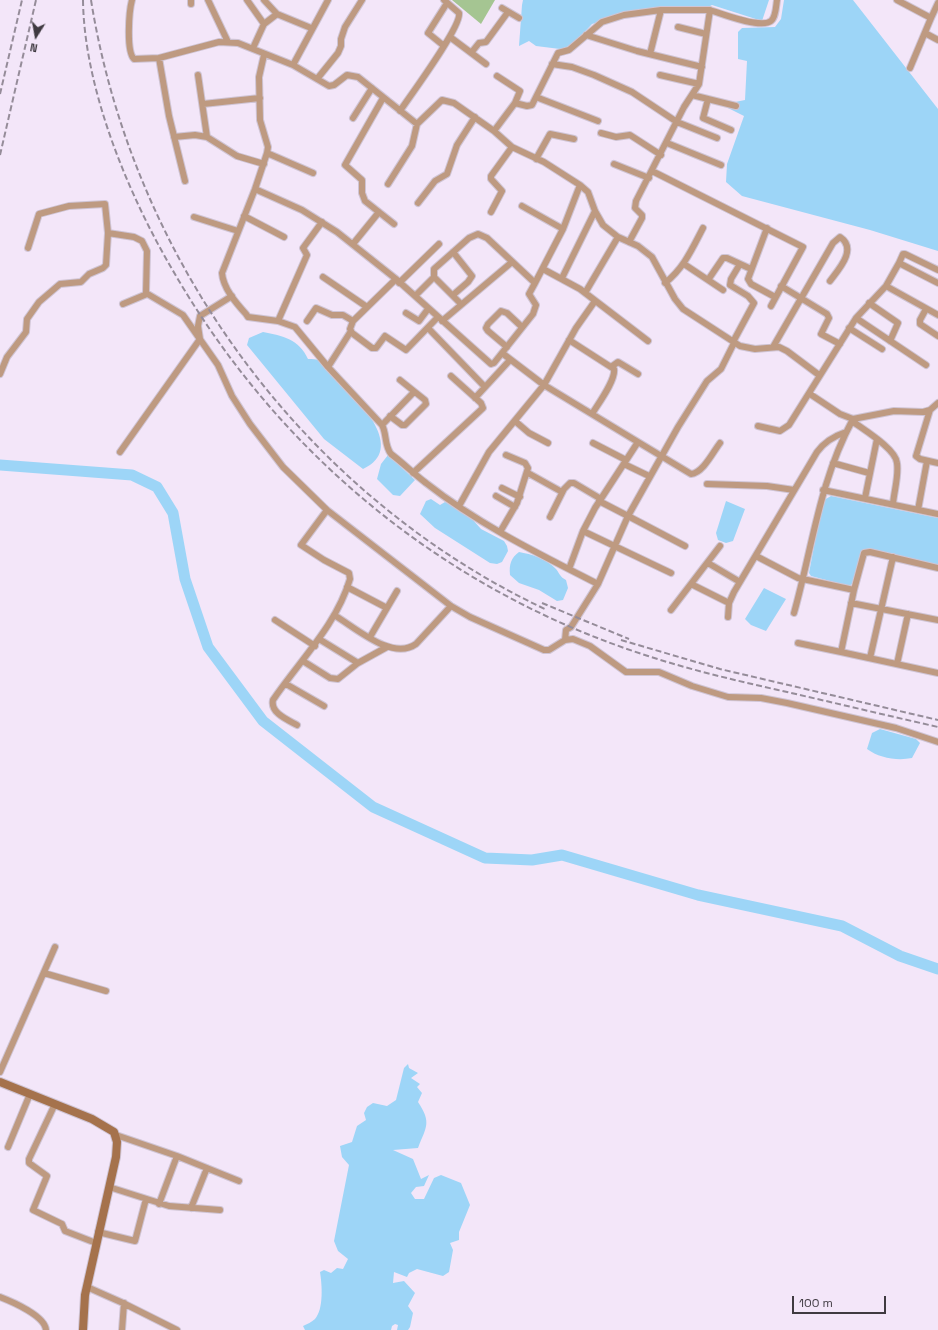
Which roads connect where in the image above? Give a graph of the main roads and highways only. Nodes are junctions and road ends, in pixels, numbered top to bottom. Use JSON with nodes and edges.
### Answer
{"nodes":[{"id":1,"x":0,"y":1082,"type":"edge"},
{"id":2,"x":83,"y":1330,"type":"edge"}],
"edges":[{"from":1,"to":2,"type":"main road"}]}
